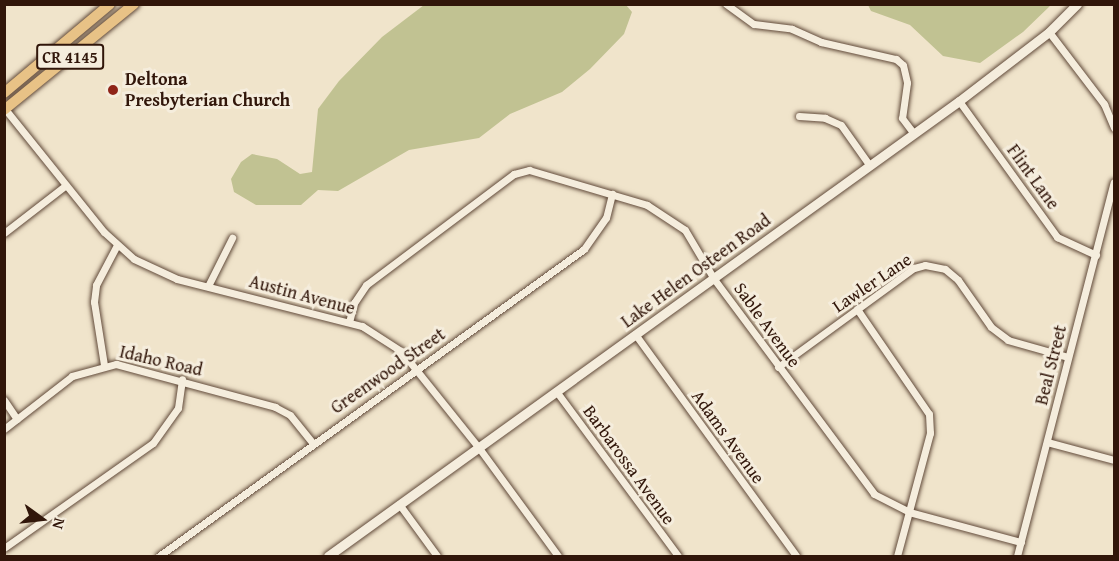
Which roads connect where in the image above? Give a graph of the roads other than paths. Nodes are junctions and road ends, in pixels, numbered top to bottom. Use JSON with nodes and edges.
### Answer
{"nodes":[{"id":1,"x":110,"y":4,"type":"edge"},
{"id":2,"x":134,"y":4,"type":"edge"},
{"id":3,"x":726,"y":4,"type":"edge"},
{"id":4,"x":1077,"y":4,"type":"edge"},
{"id":5,"x":1049,"y":32,"type":"junction"},
{"id":6,"x":4,"y":93,"type":"edge"},
{"id":7,"x":959,"y":101,"type":"junction"},
{"id":8,"x":5,"y":109,"type":"edge"},
{"id":9,"x":799,"y":116,"type":"dead end"},
{"id":10,"x":1114,"y":128,"type":"edge"},
{"id":11,"x":915,"y":134,"type":"junction"},
{"id":12,"x":870,"y":166,"type":"junction"},
{"id":13,"x":1114,"y":182,"type":"edge"},
{"id":14,"x":66,"y":185,"type":"junction"},
{"id":15,"x":612,"y":194,"type":"junction"},
{"id":16,"x":4,"y":233,"type":"edge"},
{"id":17,"x":232,"y":238,"type":"dead end"},
{"id":18,"x":117,"y":245,"type":"junction"},
{"id":19,"x":1096,"y":255,"type":"junction"},
{"id":20,"x":714,"y":279,"type":"junction"},
{"id":21,"x":208,"y":286,"type":"junction"},
{"id":22,"x":857,"y":309,"type":"junction"},
{"id":23,"x":349,"y":322,"type":"junction"},
{"id":24,"x":635,"y":334,"type":"junction"},
{"id":25,"x":1068,"y":357,"type":"junction"},
{"id":26,"x":104,"y":365,"type":"junction"},
{"id":27,"x":778,"y":367,"type":"junction"},
{"id":28,"x":419,"y":369,"type":"junction"},
{"id":29,"x":182,"y":380,"type":"junction"},
{"id":30,"x":556,"y":391,"type":"junction"},
{"id":31,"x":4,"y":400,"type":"edge"},
{"id":32,"x":17,"y":419,"type":"junction"},
{"id":33,"x":4,"y":429,"type":"edge"},
{"id":34,"x":312,"y":442,"type":"junction"},
{"id":35,"x":1047,"y":442,"type":"junction"},
{"id":36,"x":479,"y":448,"type":"junction"},
{"id":37,"x":1114,"y":460,"type":"edge"},
{"id":38,"x":399,"y":504,"type":"junction"},
{"id":39,"x":909,"y":512,"type":"junction"},
{"id":40,"x":1021,"y":542,"type":"junction"},
{"id":41,"x":4,"y":548,"type":"edge"},
{"id":42,"x":159,"y":556,"type":"edge"},
{"id":43,"x":328,"y":556,"type":"edge"},
{"id":44,"x":438,"y":556,"type":"edge"},
{"id":45,"x":558,"y":556,"type":"edge"},
{"id":46,"x":678,"y":556,"type":"edge"},
{"id":47,"x":796,"y":556,"type":"edge"},
{"id":48,"x":897,"y":556,"type":"edge"},
{"id":49,"x":1017,"y":556,"type":"edge"}],
"edges":[{"from":1,"to":6,"type":"main road","number":"CR 4145"},
{"from":2,"to":8,"type":"main road","number":"CR 4145"},
{"from":3,"to":11,"type":"street"},
{"from":4,"to":5,"type":"street","name":"Lake Helen Osteen Road"},
{"from":5,"to":7,"type":"street","name":"Lake Helen Osteen Road"},
{"from":5,"to":10,"type":"street"},
{"from":7,"to":11,"type":"street","name":"Lake Helen Osteen Road"},
{"from":7,"to":19,"type":"street","name":"Flint Lane"},
{"from":8,"to":14,"type":"street","name":"Austin Avenue"},
{"from":9,"to":12,"type":"street"},
{"from":11,"to":12,"type":"street","name":"Lake Helen Osteen Road"},
{"from":12,"to":20,"type":"street","name":"Lake Helen Osteen Road"},
{"from":13,"to":19,"type":"street","name":"Beal Street"},
{"from":14,"to":16,"type":"street"},
{"from":14,"to":18,"type":"street","name":"Austin Avenue"},
{"from":15,"to":20,"type":"street","name":"Sable Avenue"},
{"from":15,"to":23,"type":"street","name":"Sable Avenue"},
{"from":15,"to":28,"type":"street","name":"Greenwood Street"},
{"from":17,"to":21,"type":"street"},
{"from":18,"to":21,"type":"street","name":"Austin Avenue"},
{"from":18,"to":26,"type":"street"},
{"from":19,"to":25,"type":"street","name":"Beal Street"},
{"from":20,"to":24,"type":"street","name":"Lake Helen Osteen Road"},
{"from":20,"to":27,"type":"street","name":"Sable Avenue"},
{"from":21,"to":23,"type":"street","name":"Austin Avenue"},
{"from":22,"to":25,"type":"street","name":"Lawler Lane"},
{"from":22,"to":27,"type":"street","name":"Lawler Lane"},
{"from":22,"to":39,"type":"street"},
{"from":23,"to":28,"type":"street","name":"Austin Avenue"},
{"from":24,"to":30,"type":"street","name":"Lake Helen Osteen Road"},
{"from":24,"to":47,"type":"street","name":"Adams Avenue"},
{"from":25,"to":35,"type":"street","name":"Beal Street"},
{"from":26,"to":29,"type":"street","name":"Idaho Road"},
{"from":26,"to":32,"type":"street","name":"Idaho Road"},
{"from":27,"to":39,"type":"street","name":"Sable Avenue"},
{"from":28,"to":34,"type":"street","name":"Greenwood Street"},
{"from":28,"to":36,"type":"street","name":"Austin Avenue"},
{"from":29,"to":34,"type":"street","name":"Idaho Road"},
{"from":29,"to":41,"type":"street"},
{"from":30,"to":36,"type":"street","name":"Lake Helen Osteen Road"},
{"from":30,"to":46,"type":"street","name":"Barbarossa Avenue"},
{"from":31,"to":32,"type":"street"},
{"from":32,"to":33,"type":"street","name":"Idaho Road"},
{"from":34,"to":42,"type":"street","name":"Greenwood Street"},
{"from":35,"to":37,"type":"street"},
{"from":35,"to":40,"type":"street","name":"Beal Street"},
{"from":36,"to":38,"type":"street","name":"Lake Helen Osteen Road"},
{"from":36,"to":45,"type":"street","name":"Austin Avenue"},
{"from":38,"to":43,"type":"street","name":"Lake Helen Osteen Road"},
{"from":38,"to":44,"type":"street"},
{"from":39,"to":40,"type":"street","name":"Sable Avenue"},
{"from":39,"to":48,"type":"street"},
{"from":40,"to":49,"type":"street","name":"Beal Street"}]}
